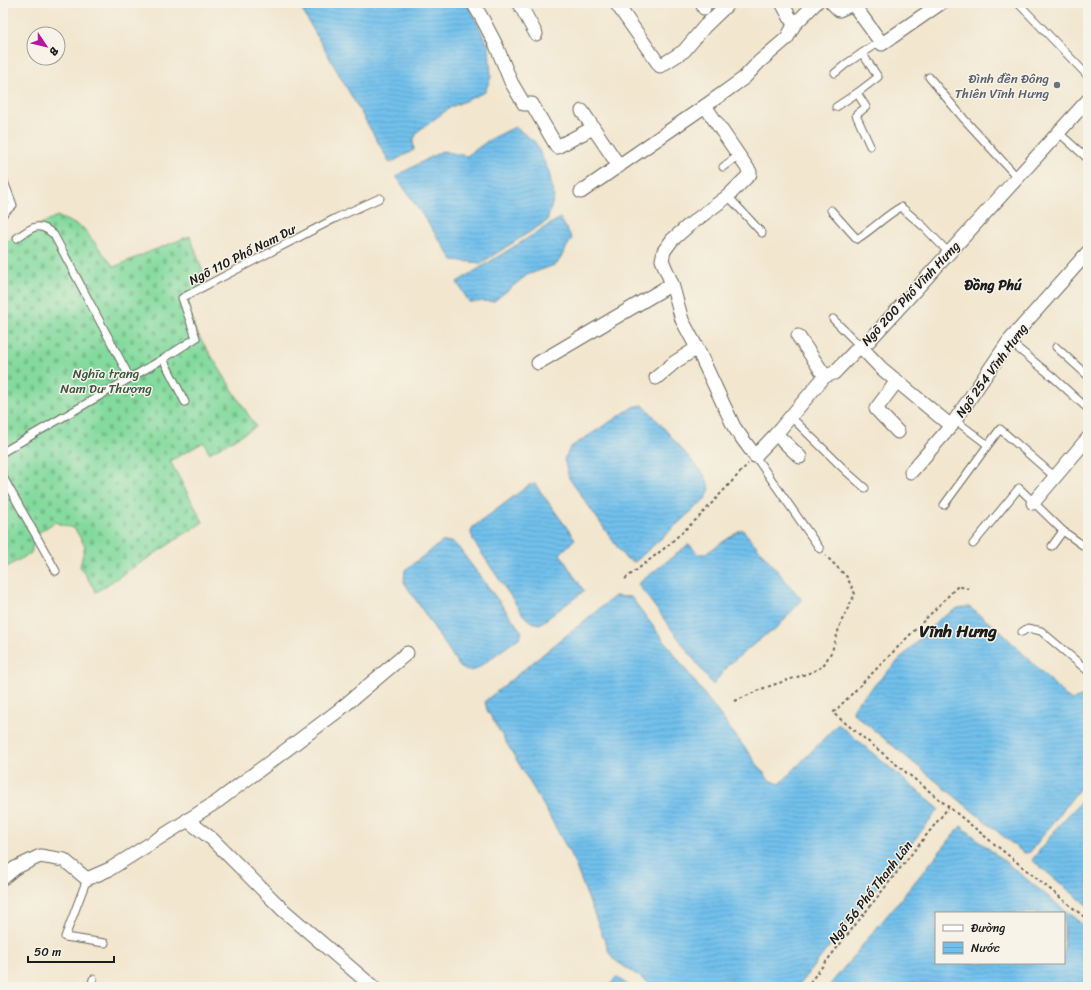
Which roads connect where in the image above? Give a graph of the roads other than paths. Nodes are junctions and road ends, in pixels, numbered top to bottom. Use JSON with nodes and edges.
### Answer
{"nodes":[{"id":1,"x":473,"y":3,"type":"edge"},
{"id":2,"x":520,"y":3,"type":"edge"},
{"id":3,"x":616,"y":3,"type":"edge"},
{"id":4,"x":729,"y":3,"type":"edge"},
{"id":5,"x":782,"y":3,"type":"edge"},
{"id":6,"x":816,"y":3,"type":"edge"},
{"id":7,"x":832,"y":3,"type":"edge"},
{"id":8,"x":941,"y":3,"type":"edge"},
{"id":9,"x":1018,"y":3,"type":"edge"},
{"id":10,"x":794,"y":25,"type":"junction"},
{"id":11,"x":536,"y":34,"type":"dead end"},
{"id":12,"x":880,"y":41,"type":"junction"},
{"id":13,"x":862,"y":53,"type":"junction"},
{"id":14,"x":835,"y":73,"type":"dead end"},
{"id":15,"x":1088,"y":76,"type":"edge"},
{"id":16,"x":929,"y":77,"type":"dead end"},
{"id":17,"x":857,"y":93,"type":"junction"},
{"id":18,"x":1088,"y":100,"type":"edge"},
{"id":19,"x":705,"y":106,"type":"junction"},
{"id":20,"x":836,"y":107,"type":"dead end"},
{"id":21,"x":582,"y":111,"type":"dead end"},
{"id":22,"x":593,"y":128,"type":"junction"},
{"id":23,"x":1059,"y":133,"type":"junction"},
{"id":24,"x":870,"y":146,"type":"dead end"},
{"id":25,"x":739,"y":155,"type":"junction"},
{"id":26,"x":1088,"y":159,"type":"edge"},
{"id":27,"x":619,"y":166,"type":"junction"},
{"id":28,"x":723,"y":167,"type":"dead end"},
{"id":29,"x":1017,"y":177,"type":"junction"},
{"id":30,"x":3,"y":179,"type":"edge"},
{"id":31,"x":581,"y":192,"type":"dead end"},
{"id":32,"x":728,"y":196,"type":"junction"},
{"id":33,"x":380,"y":198,"type":"dead end"},
{"id":34,"x":831,"y":210,"type":"dead end"},
{"id":35,"x":3,"y":214,"type":"edge"},
{"id":36,"x":762,"y":233,"type":"dead end"},
{"id":37,"x":17,"y":238,"type":"dead end"},
{"id":38,"x":1088,"y":252,"type":"edge"},
{"id":39,"x":949,"y":253,"type":"junction"},
{"id":40,"x":672,"y":284,"type":"junction"},
{"id":41,"x":833,"y":319,"type":"dead end"},
{"id":42,"x":798,"y":336,"type":"dead end"},
{"id":43,"x":1009,"y":341,"type":"junction"},
{"id":44,"x":860,"y":346,"type":"junction"},
{"id":45,"x":1056,"y":347,"type":"dead end"},
{"id":46,"x":697,"y":348,"type":"junction"},
{"id":47,"x":163,"y":359,"type":"junction"},
{"id":48,"x":538,"y":363,"type":"dead end"},
{"id":49,"x":825,"y":376,"type":"junction"},
{"id":50,"x":1088,"y":376,"type":"edge"},
{"id":51,"x":130,"y":378,"type":"junction"},
{"id":52,"x":656,"y":378,"type":"dead end"},
{"id":53,"x":896,"y":381,"type":"junction"},
{"id":54,"x":185,"y":402,"type":"dead end"},
{"id":55,"x":1088,"y":409,"type":"edge"},
{"id":56,"x":791,"y":416,"type":"junction"},
{"id":57,"x":953,"y":423,"type":"junction"},
{"id":58,"x":898,"y":432,"type":"dead end"},
{"id":59,"x":776,"y":434,"type":"junction"},
{"id":60,"x":1088,"y":438,"type":"edge"},
{"id":61,"x":988,"y":445,"type":"junction"},
{"id":62,"x":3,"y":452,"type":"edge"},
{"id":63,"x":756,"y":456,"type":"junction"},
{"id":64,"x":800,"y":457,"type":"dead end"},
{"id":65,"x":911,"y":472,"type":"dead end"},
{"id":66,"x":3,"y":477,"type":"edge"},
{"id":67,"x":1055,"y":477,"type":"junction"},
{"id":68,"x":865,"y":488,"type":"dead end"},
{"id":69,"x":1033,"y":503,"type":"junction"},
{"id":70,"x":944,"y":505,"type":"dead end"},
{"id":71,"x":1063,"y":531,"type":"junction"},
{"id":72,"x":972,"y":544,"type":"dead end"},
{"id":73,"x":1052,"y":546,"type":"dead end"},
{"id":74,"x":820,"y":549,"type":"road end"},
{"id":75,"x":1088,"y":549,"type":"edge"},
{"id":76,"x":56,"y":571,"type":"dead end"},
{"id":77,"x":1022,"y":632,"type":"dead end"},
{"id":78,"x":407,"y":653,"type":"dead end"},
{"id":79,"x":1088,"y":671,"type":"edge"},
{"id":80,"x":187,"y":820,"type":"junction"},
{"id":81,"x":3,"y":878,"type":"edge"},
{"id":82,"x":87,"y":879,"type":"junction"},
{"id":83,"x":105,"y":942,"type":"dead end"},
{"id":84,"x":93,"y":979,"type":"dead end"},
{"id":85,"x":91,"y":987,"type":"edge"},
{"id":86,"x":373,"y":987,"type":"edge"}],
"edges":[{"from":1,"to":22,"type":"street"},
{"from":2,"to":11,"type":"street"},
{"from":3,"to":4,"type":"street"},
{"from":5,"to":10,"type":"street"},
{"from":6,"to":10,"type":"street"},
{"from":7,"to":12,"type":"street"},
{"from":8,"to":12,"type":"street"},
{"from":9,"to":15,"type":"lane"},
{"from":10,"to":19,"type":"street"},
{"from":12,"to":13,"type":"lane"},
{"from":13,"to":14,"type":"lane"},
{"from":13,"to":17,"type":"lane"},
{"from":16,"to":29,"type":"lane"},
{"from":17,"to":20,"type":"lane"},
{"from":17,"to":24,"type":"lane"},
{"from":18,"to":23,"type":"street","name":"Ngõ 200 Phố Vĩnh Hưng"},
{"from":19,"to":25,"type":"street"},
{"from":19,"to":27,"type":"street"},
{"from":21,"to":22,"type":"street"},
{"from":22,"to":27,"type":"street"},
{"from":23,"to":26,"type":"lane"},
{"from":23,"to":29,"type":"street","name":"Ngõ 200 Phố Vĩnh Hưng"},
{"from":25,"to":28,"type":"lane"},
{"from":25,"to":32,"type":"street"},
{"from":27,"to":31,"type":"street"},
{"from":29,"to":39,"type":"street","name":"Ngõ 200 Phố Vĩnh Hưng"},
{"from":30,"to":35,"type":"lane"},
{"from":32,"to":36,"type":"lane"},
{"from":32,"to":40,"type":"street"},
{"from":33,"to":47,"type":"lane","name":"Ngõ 110 Phố Nam Dư"},
{"from":34,"to":39,"type":"lane"},
{"from":37,"to":51,"type":"lane"},
{"from":38,"to":43,"type":"street","name":"Ngõ 254 Vĩnh Hưng"},
{"from":39,"to":44,"type":"street","name":"Ngõ 200 Phố Vĩnh Hưng"},
{"from":40,"to":46,"type":"street"},
{"from":40,"to":48,"type":"street"},
{"from":41,"to":44,"type":"lane"},
{"from":42,"to":49,"type":"street"},
{"from":43,"to":55,"type":"lane"},
{"from":43,"to":57,"type":"street","name":"Ngõ 254 Vĩnh Hưng"},
{"from":44,"to":49,"type":"street","name":"Ngõ 200 Phố Vĩnh Hưng"},
{"from":44,"to":53,"type":"street"},
{"from":45,"to":50,"type":"lane"},
{"from":46,"to":52,"type":"street"},
{"from":46,"to":63,"type":"street"},
{"from":47,"to":51,"type":"lane","name":"Ngõ 110 Phố Nam Dư"},
{"from":47,"to":54,"type":"lane"},
{"from":49,"to":56,"type":"street","name":"Ngõ 200 Phố Vĩnh Hưng"},
{"from":51,"to":62,"type":"lane","name":"Ngõ 110 Phố Nam Dư"},
{"from":53,"to":57,"type":"street"},
{"from":53,"to":58,"type":"street"},
{"from":56,"to":59,"type":"street","name":"Ngõ 200 Phố Vĩnh Hưng"},
{"from":56,"to":68,"type":"lane"},
{"from":57,"to":61,"type":"lane"},
{"from":57,"to":65,"type":"street","name":"Ngõ 254 Vĩnh Hưng"},
{"from":59,"to":63,"type":"street","name":"Ngõ 200 Phố Vĩnh Hưng"},
{"from":59,"to":64,"type":"street"},
{"from":60,"to":67,"type":"street"},
{"from":61,"to":67,"type":"lane"},
{"from":61,"to":70,"type":"lane"},
{"from":63,"to":74,"type":"lane"},
{"from":66,"to":76,"type":"lane"},
{"from":67,"to":69,"type":"street"},
{"from":69,"to":71,"type":"lane"},
{"from":69,"to":72,"type":"lane"},
{"from":71,"to":73,"type":"lane"},
{"from":71,"to":75,"type":"lane"},
{"from":77,"to":79,"type":"lane"},
{"from":78,"to":80,"type":"street"},
{"from":80,"to":82,"type":"street"},
{"from":80,"to":86,"type":"street"},
{"from":81,"to":82,"type":"street"},
{"from":82,"to":83,"type":"lane"},
{"from":84,"to":85,"type":"lane"}]}
